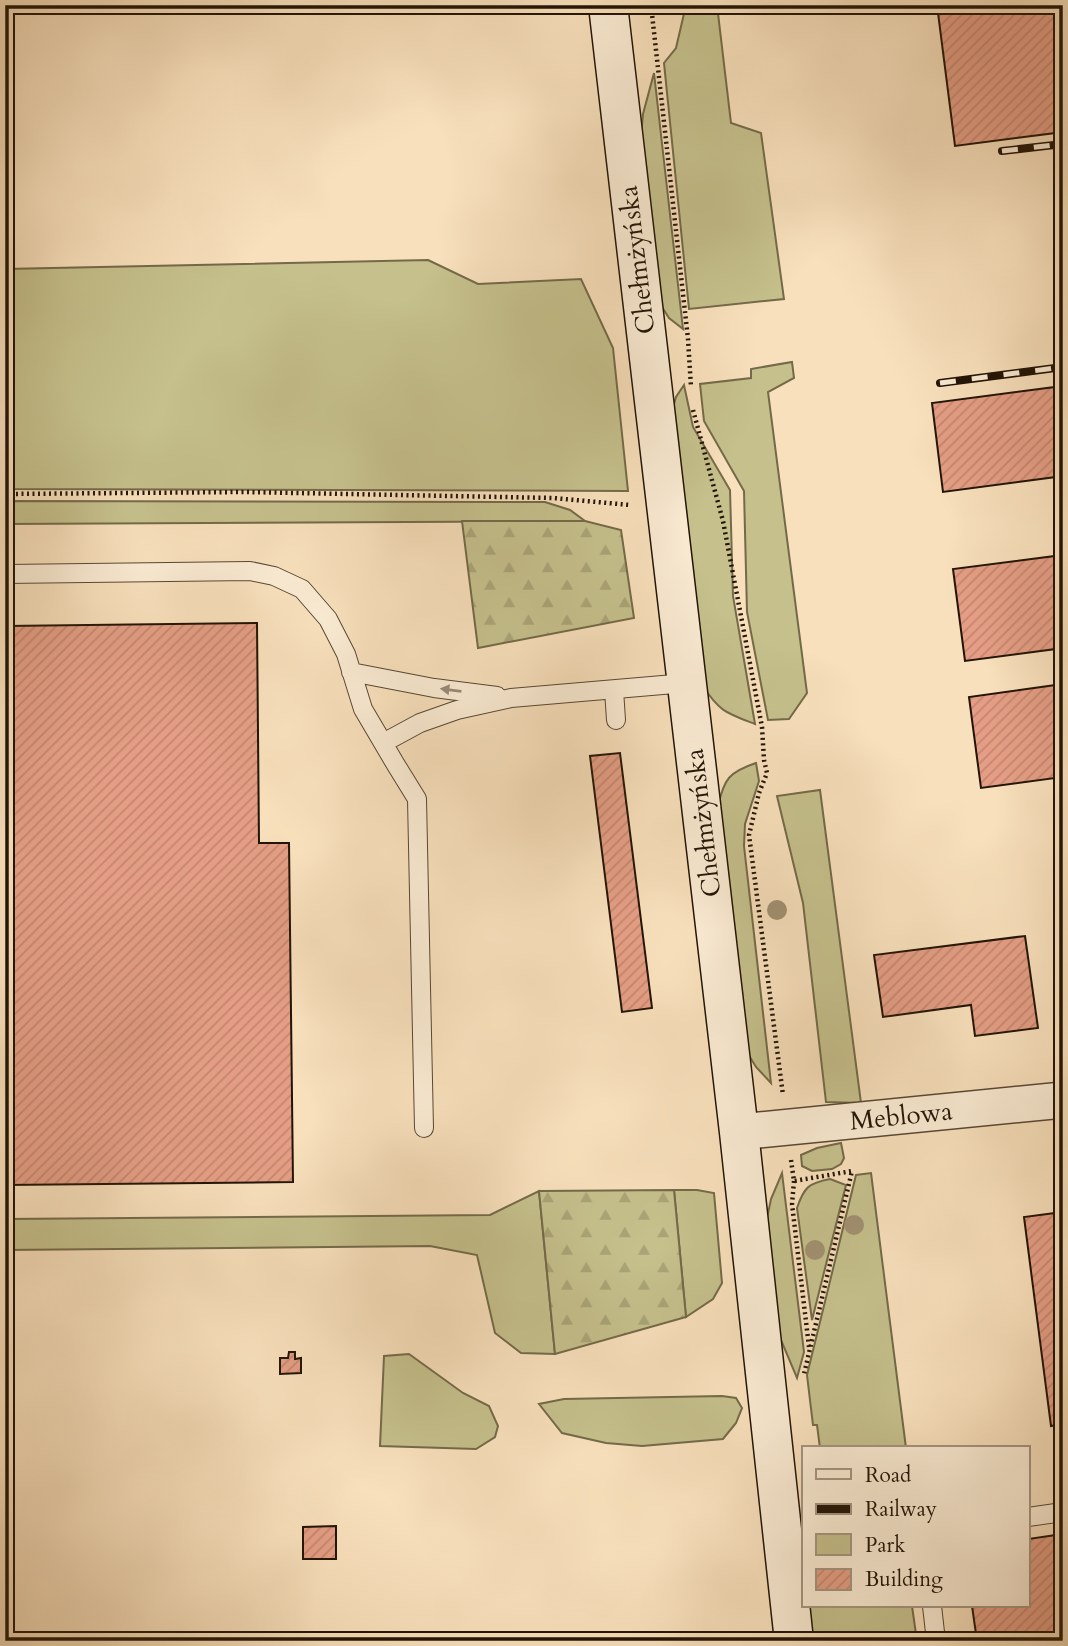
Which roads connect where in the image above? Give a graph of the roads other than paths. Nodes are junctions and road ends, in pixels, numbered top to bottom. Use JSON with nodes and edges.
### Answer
{"nodes":[{"id":1,"x":607,"y":5,"type":"edge"},
{"id":2,"x":5,"y":574,"type":"edge"},
{"id":3,"x":351,"y":672,"type":"junction"},
{"id":4,"x":686,"y":683,"type":"junction"},
{"id":5,"x":614,"y":690,"type":"junction"},
{"id":6,"x":511,"y":698,"type":"junction"},
{"id":7,"x":616,"y":720,"type":"dead end"},
{"id":8,"x":383,"y":743,"type":"junction"},
{"id":9,"x":1063,"y":1100,"type":"edge"},
{"id":10,"x":424,"y":1128,"type":"dead end"},
{"id":11,"x":739,"y":1132,"type":"junction"},
{"id":12,"x":1063,"y":1512,"type":"edge"},
{"id":13,"x":1030,"y":1517,"type":"edge"},
{"id":14,"x":932,"y":1608,"type":"edge"},
{"id":15,"x":794,"y":1641,"type":"edge"},
{"id":16,"x":936,"y":1641,"type":"edge"}],
"edges":[{"from":1,"to":4,"type":"street","name":"Chełmżyńska"},
{"from":2,"to":3,"type":"lane"},
{"from":6,"to":3,"type":"lane","one_way":true},
{"from":3,"to":8,"type":"lane"},
{"from":4,"to":5,"type":"lane"},
{"from":4,"to":11,"type":"street","name":"Chełmżyńska"},
{"from":5,"to":6,"type":"lane"},
{"from":5,"to":7,"type":"lane"},
{"from":6,"to":8,"type":"lane"},
{"from":8,"to":10,"type":"lane"},
{"from":9,"to":11,"type":"street","name":"Meblowa"},
{"from":11,"to":15,"type":"street","name":"Chełmżyńska"},
{"from":12,"to":13,"type":"lane"},
{"from":14,"to":16,"type":"lane"}]}
